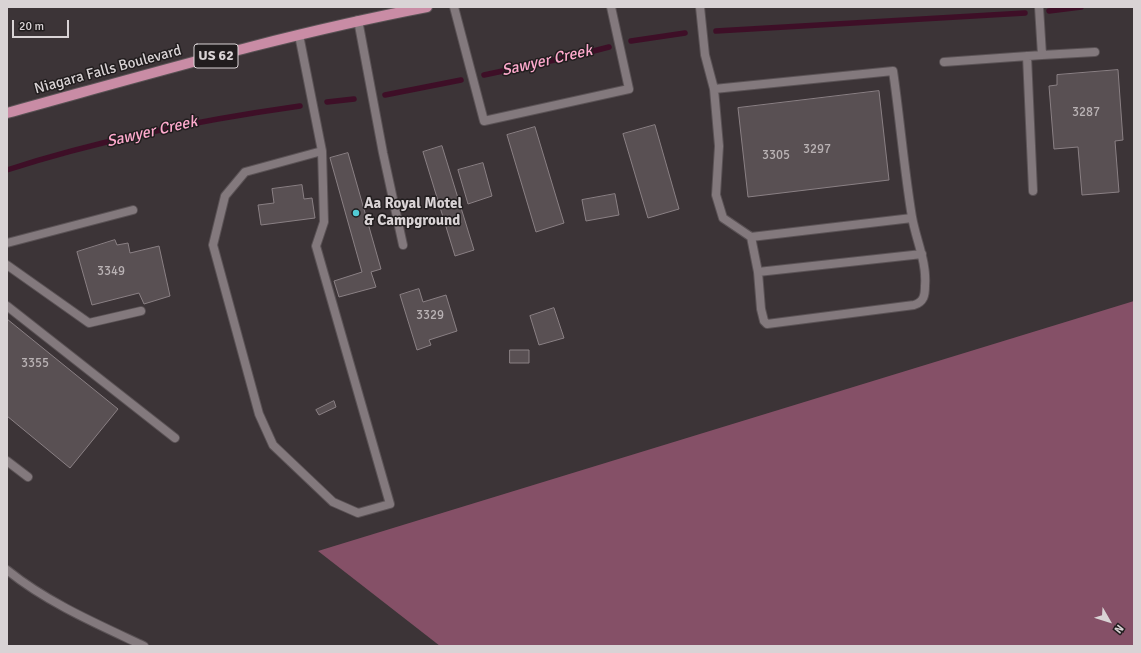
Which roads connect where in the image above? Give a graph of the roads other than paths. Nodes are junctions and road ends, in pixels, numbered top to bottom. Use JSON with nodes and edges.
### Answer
{"nodes":[{"id":1,"x":427,"y":7,"type":"edge"},
{"id":2,"x":454,"y":7,"type":"edge"},
{"id":3,"x":611,"y":7,"type":"edge"},
{"id":4,"x":700,"y":7,"type":"edge"},
{"id":5,"x":1040,"y":7,"type":"edge"},
{"id":6,"x":358,"y":20,"type":"junction"},
{"id":7,"x":299,"y":35,"type":"junction"},
{"id":8,"x":1095,"y":52,"type":"dead end"},
{"id":9,"x":1042,"y":55,"type":"junction"},
{"id":10,"x":1027,"y":56,"type":"junction"},
{"id":11,"x":944,"y":62,"type":"dead end"},
{"id":12,"x":714,"y":89,"type":"junction"},
{"id":13,"x":7,"y":113,"type":"edge"},
{"id":14,"x":322,"y":150,"type":"junction"},
{"id":15,"x":1033,"y":191,"type":"dead end"},
{"id":16,"x":133,"y":210,"type":"dead end"},
{"id":17,"x":912,"y":218,"type":"junction"},
{"id":18,"x":751,"y":237,"type":"junction"},
{"id":19,"x":7,"y":243,"type":"edge"},
{"id":20,"x":404,"y":246,"type":"dead end"},
{"id":21,"x":922,"y":254,"type":"junction"},
{"id":22,"x":7,"y":264,"type":"edge"},
{"id":23,"x":758,"y":272,"type":"junction"},
{"id":24,"x":7,"y":306,"type":"edge"},
{"id":25,"x":141,"y":312,"type":"dead end"},
{"id":26,"x":175,"y":438,"type":"dead end"},
{"id":27,"x":7,"y":461,"type":"edge"},
{"id":28,"x":28,"y":477,"type":"dead end"},
{"id":29,"x":7,"y":570,"type":"edge"},
{"id":30,"x":144,"y":646,"type":"edge"}],
"edges":[{"from":1,"to":6,"type":"main road","name":"Niagara Falls Boulevard","number":"US 62"},
{"from":2,"to":3,"type":"lane"},
{"from":4,"to":12,"type":"lane"},
{"from":5,"to":9,"type":"lane"},
{"from":6,"to":7,"type":"main road","name":"Niagara Falls Boulevard","number":"US 62"},
{"from":6,"to":20,"type":"lane"},
{"from":7,"to":13,"type":"main road","name":"Niagara Falls Boulevard","number":"US 62"},
{"from":7,"to":14,"type":"lane"},
{"from":8,"to":9,"type":"lane"},
{"from":9,"to":10,"type":"lane"},
{"from":10,"to":11,"type":"lane"},
{"from":10,"to":15,"type":"lane"},
{"from":12,"to":17,"type":"lane"},
{"from":12,"to":18,"type":"lane"},
{"from":14,"to":14,"type":"lane"},
{"from":16,"to":19,"type":"lane"},
{"from":17,"to":18,"type":"lane"},
{"from":17,"to":21,"type":"lane"},
{"from":18,"to":23,"type":"lane"},
{"from":21,"to":23,"type":"lane"},
{"from":21,"to":23,"type":"lane"},
{"from":22,"to":25,"type":"lane"},
{"from":24,"to":26,"type":"lane"},
{"from":27,"to":28,"type":"lane"},
{"from":29,"to":30,"type":"lane"}]}
